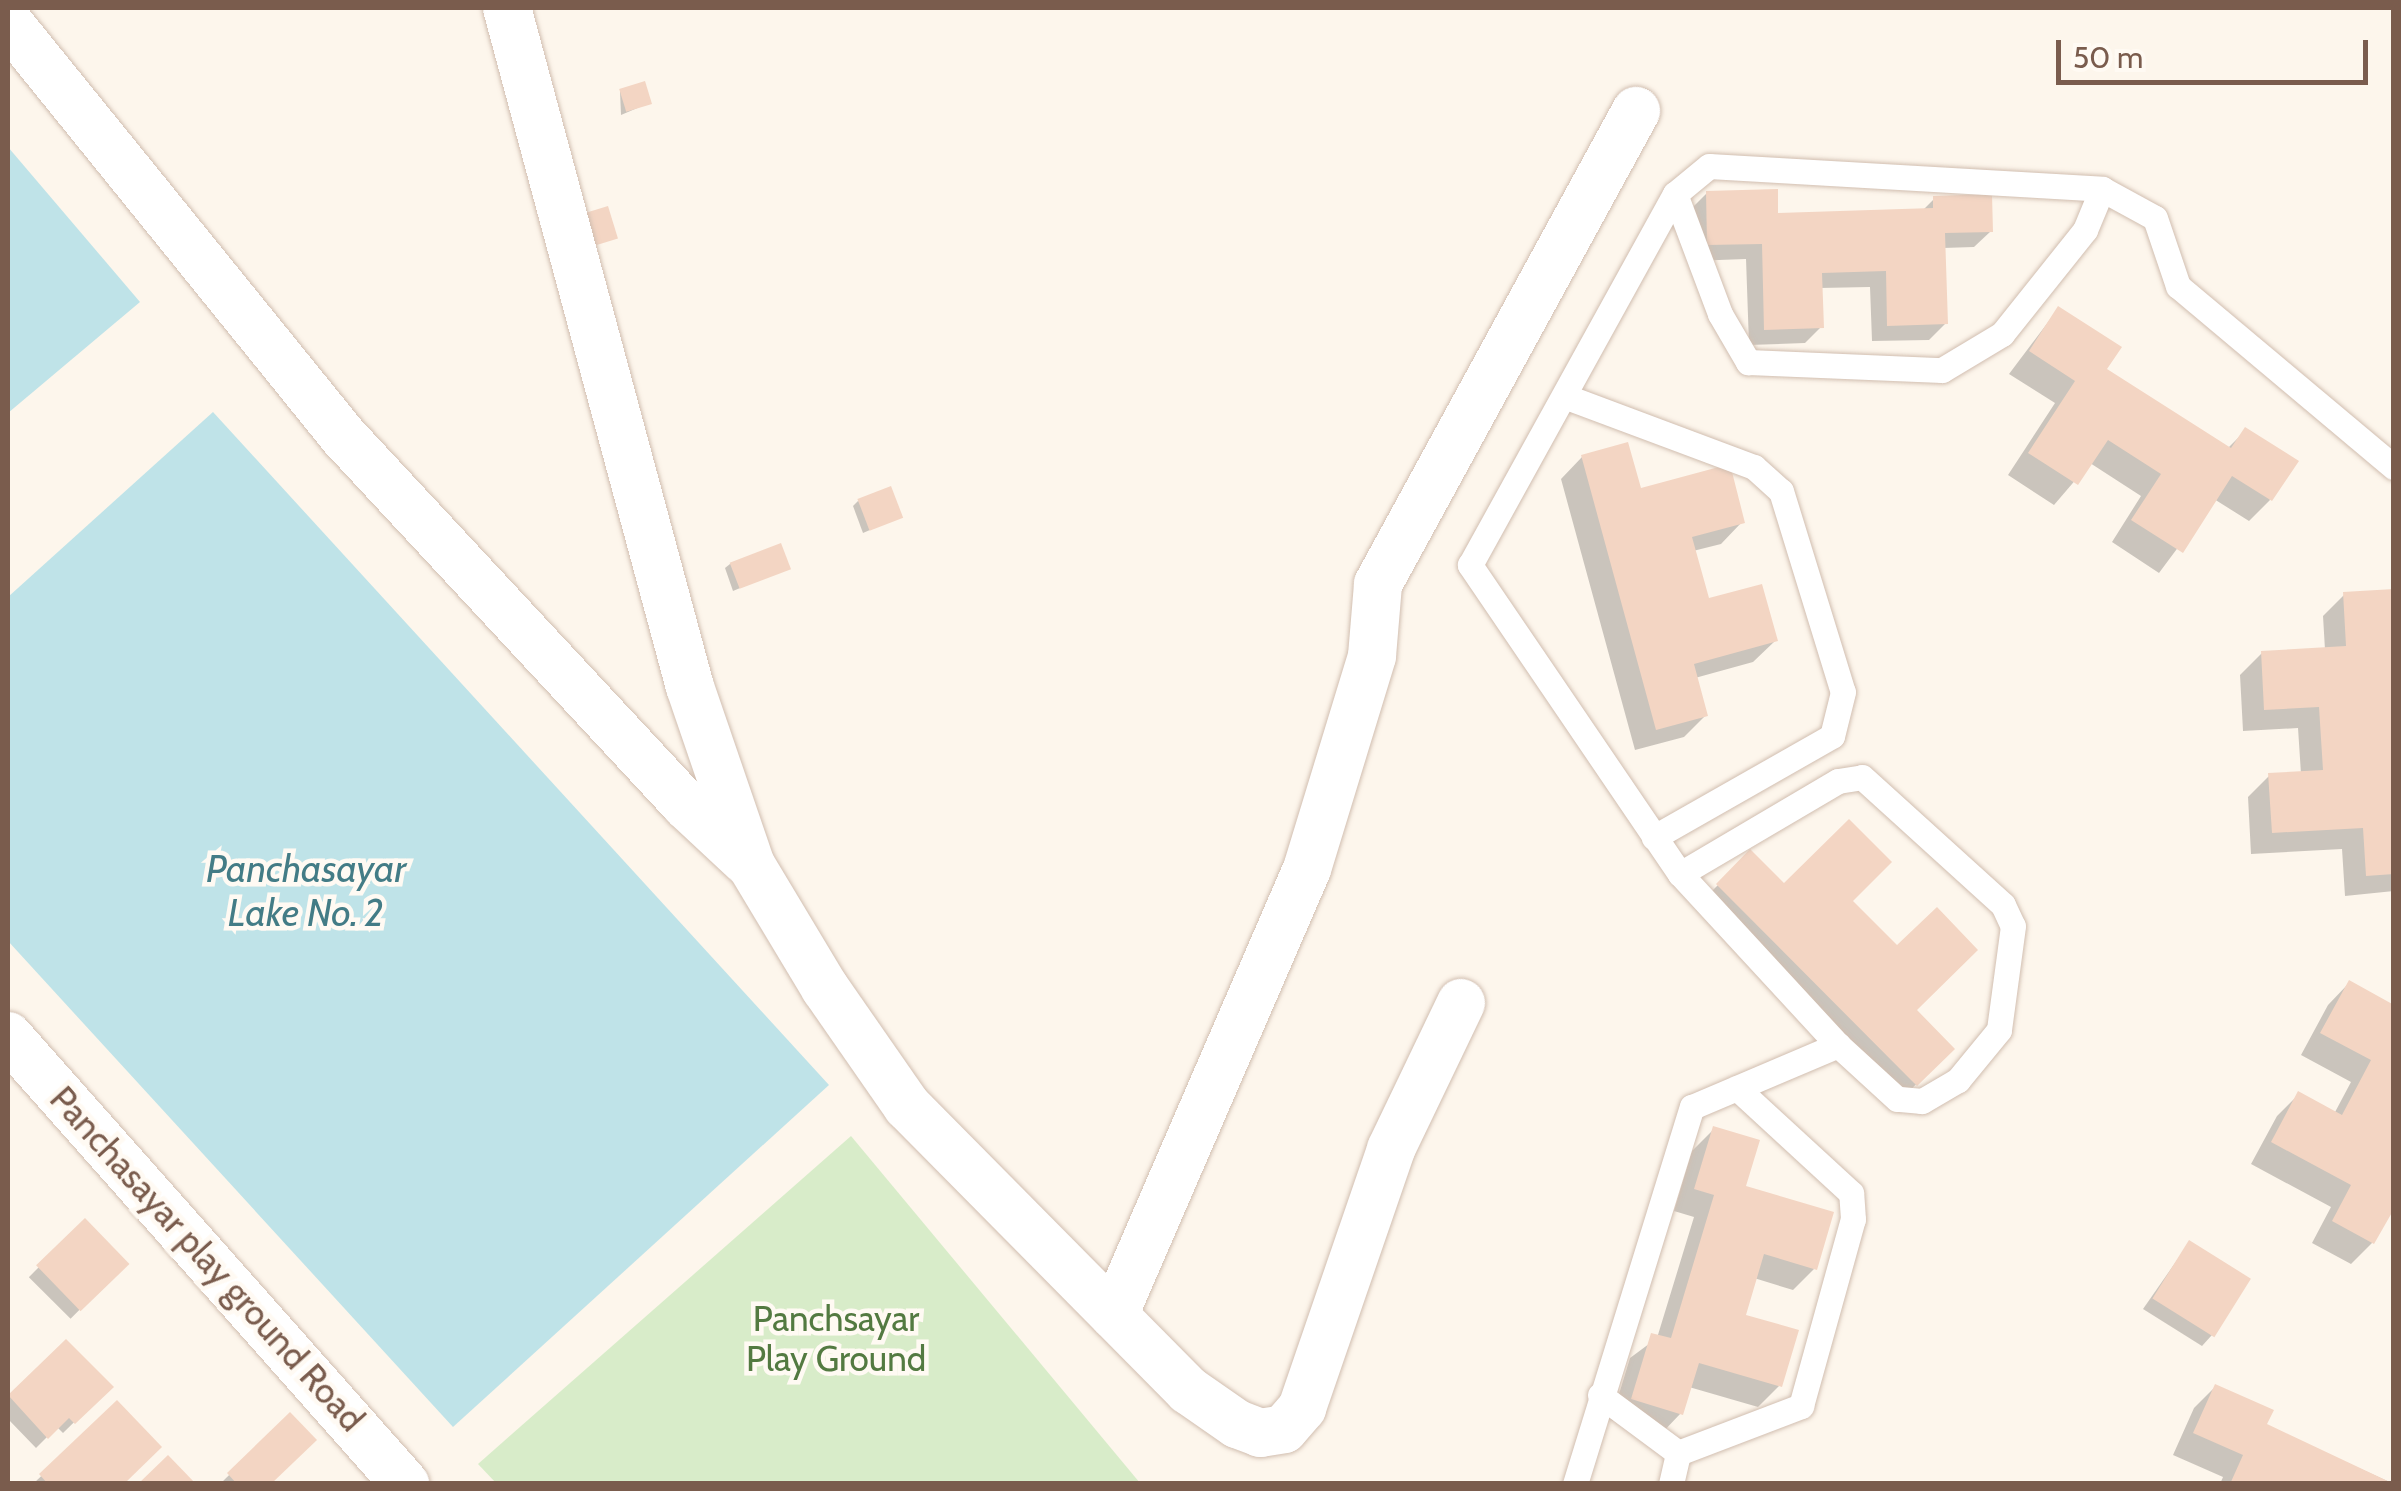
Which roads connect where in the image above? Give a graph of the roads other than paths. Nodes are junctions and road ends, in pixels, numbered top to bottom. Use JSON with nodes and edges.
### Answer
{"nodes":[{"id":1,"x":506,"y":8,"type":"edge"},
{"id":2,"x":8,"y":22,"type":"edge"},
{"id":3,"x":1636,"y":111,"type":"dead end"},
{"id":4,"x":2102,"y":189,"type":"junction"},
{"id":5,"x":1675,"y":194,"type":"junction"},
{"id":6,"x":1564,"y":396,"type":"junction"},
{"id":7,"x":2394,"y":467,"type":"edge"},
{"id":8,"x":1654,"y":837,"type":"junction"},
{"id":9,"x":751,"y":866,"type":"junction"},
{"id":10,"x":1680,"y":874,"type":"junction"},
{"id":11,"x":1460,"y":1003,"type":"dead end"},
{"id":12,"x":8,"y":1036,"type":"edge"},
{"id":13,"x":1838,"y":1046,"type":"junction"},
{"id":14,"x":1737,"y":1088,"type":"junction"},
{"id":15,"x":1114,"y":1315,"type":"junction"},
{"id":16,"x":1600,"y":1395,"type":"junction"},
{"id":17,"x":1678,"y":1452,"type":"junction"},
{"id":18,"x":405,"y":1484,"type":"edge"},
{"id":19,"x":1576,"y":1484,"type":"edge"},
{"id":20,"x":1671,"y":1484,"type":"edge"}],
"edges":[{"from":1,"to":9,"type":"street"},
{"from":2,"to":9,"type":"street"},
{"from":3,"to":15,"type":"street"},
{"from":4,"to":5,"type":"lane"},
{"from":4,"to":5,"type":"lane"},
{"from":4,"to":7,"type":"lane"},
{"from":5,"to":6,"type":"lane"},
{"from":6,"to":8,"type":"lane"},
{"from":6,"to":8,"type":"lane"},
{"from":8,"to":10,"type":"lane"},
{"from":9,"to":15,"type":"street"},
{"from":10,"to":13,"type":"lane"},
{"from":10,"to":13,"type":"lane"},
{"from":11,"to":15,"type":"street"},
{"from":12,"to":18,"type":"street","name":"Panchasayar play ground Road"},
{"from":13,"to":14,"type":"lane"},
{"from":14,"to":16,"type":"lane"},
{"from":14,"to":17,"type":"lane"},
{"from":16,"to":17,"type":"lane"},
{"from":16,"to":19,"type":"lane"},
{"from":17,"to":20,"type":"lane"}]}
